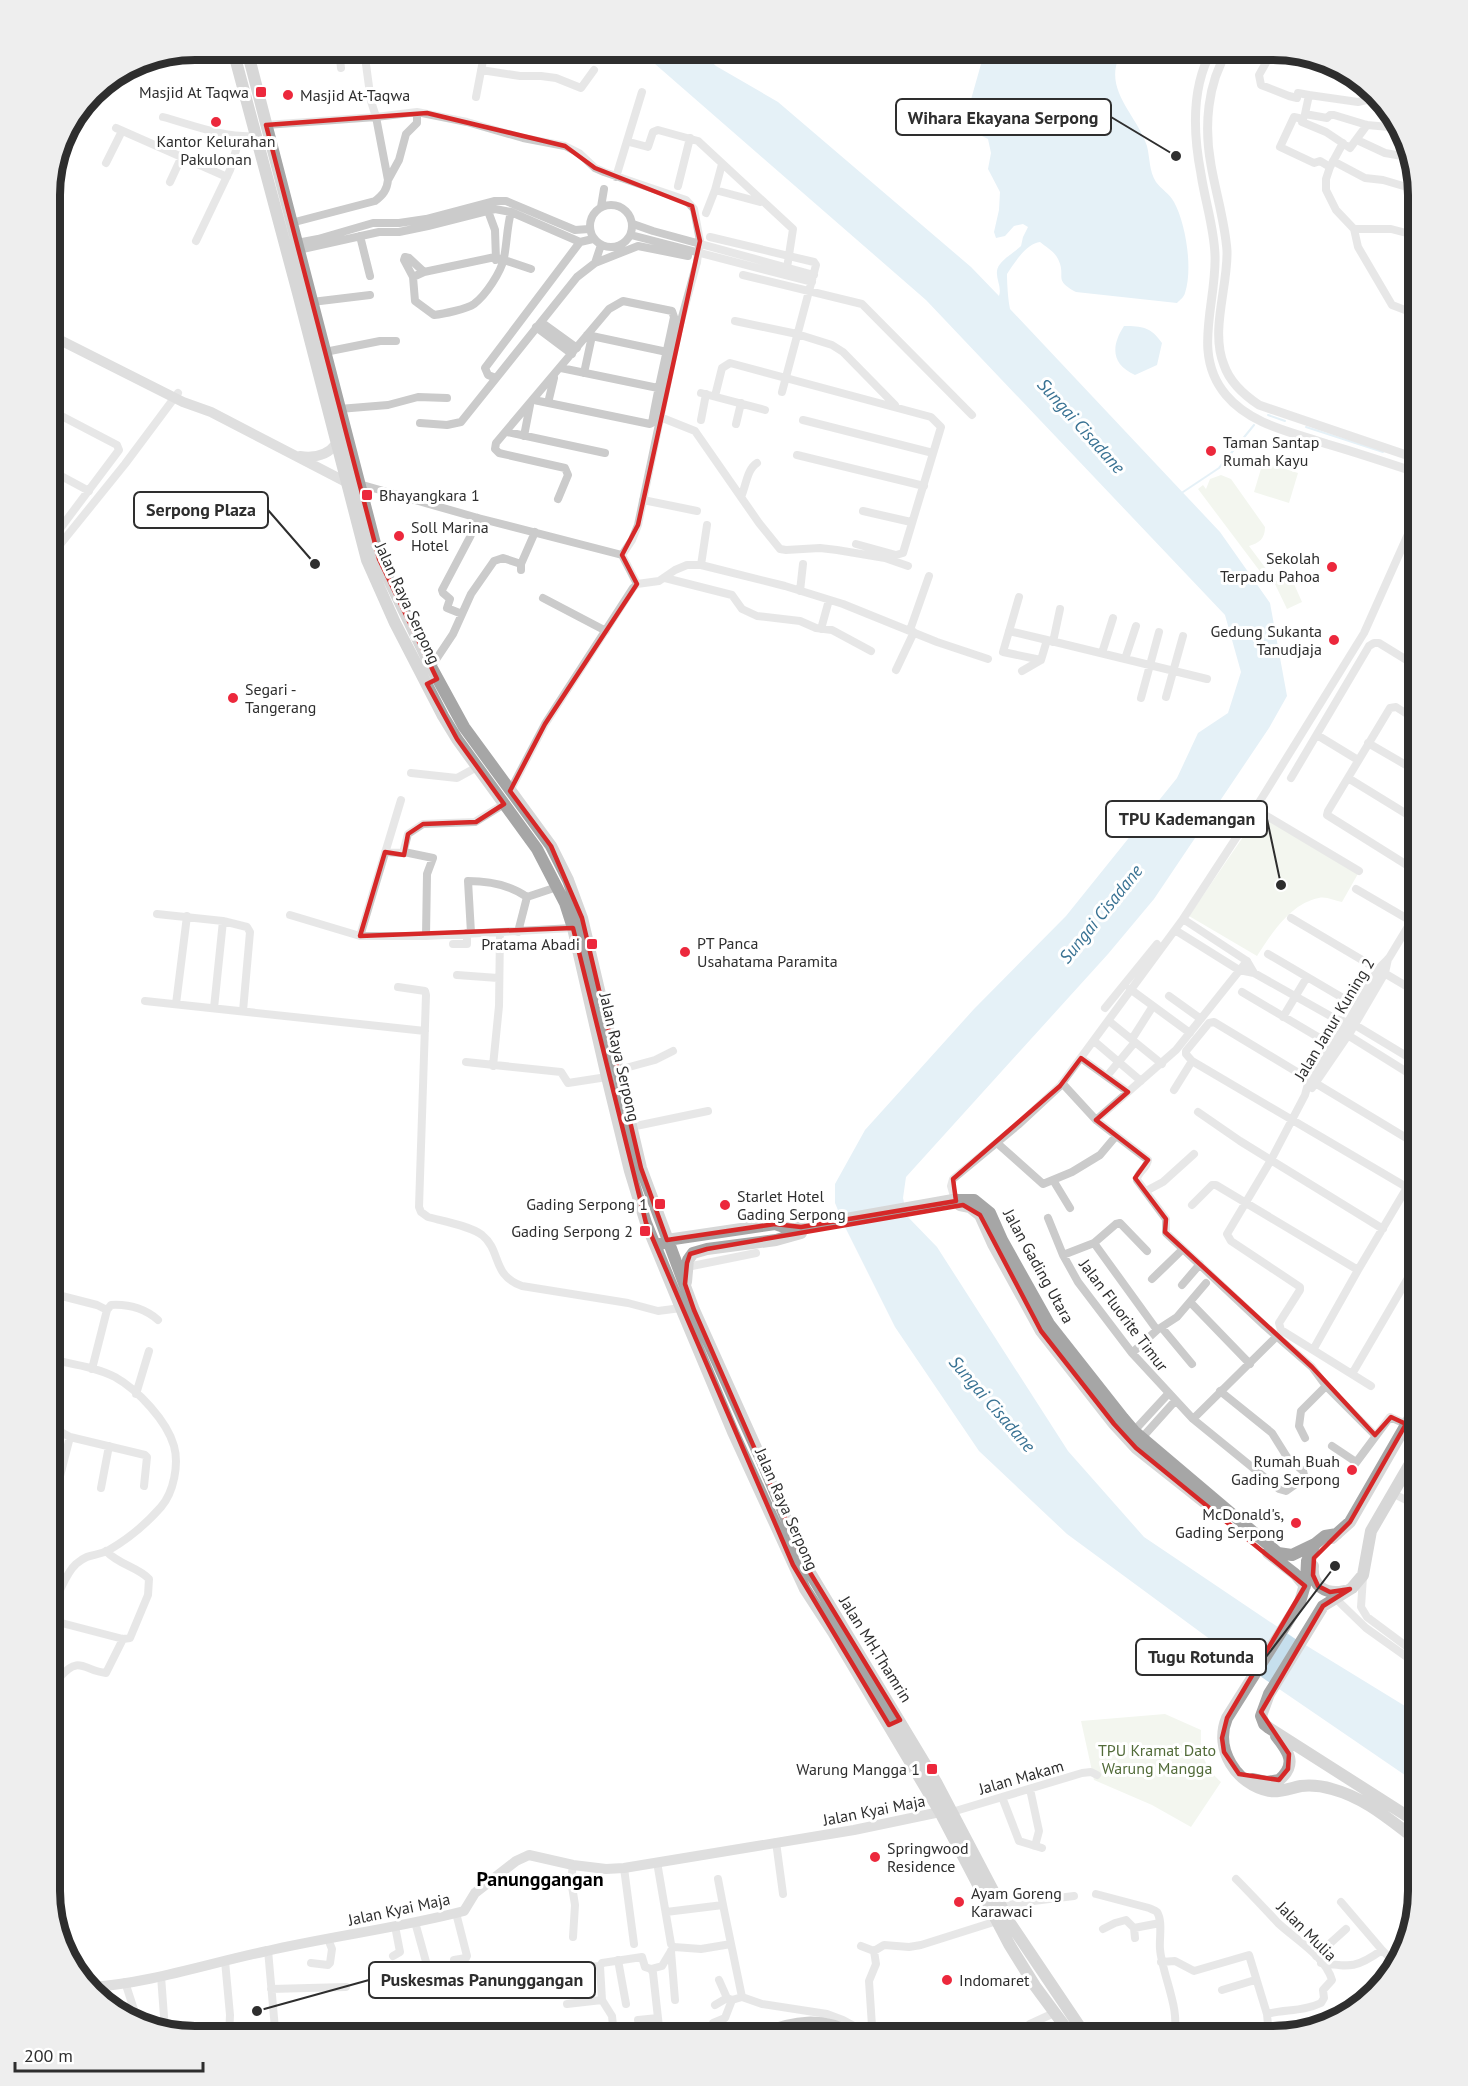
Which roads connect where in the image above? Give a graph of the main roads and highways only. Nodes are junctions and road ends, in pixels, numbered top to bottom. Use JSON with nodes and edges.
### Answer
{"nodes":[{"id":1,"x":236,"y":60,"type":"edge"},
{"id":2,"x":250,"y":60,"type":"edge"},
{"id":3,"x":60,"y":333,"type":"edge"},
{"id":4,"x":60,"y":340,"type":"edge"},
{"id":5,"x":177,"y":395,"type":"junction"},
{"id":6,"x":336,"y":444,"type":"junction"},
{"id":7,"x":297,"y":456,"type":"junction"},
{"id":8,"x":346,"y":482,"type":"junction"},
{"id":9,"x":432,"y":681,"type":"junction"},
{"id":10,"x":802,"y":1230,"type":"junction"},
{"id":11,"x":667,"y":1240,"type":"junction"},
{"id":12,"x":659,"y":1254,"type":"junction"},
{"id":13,"x":675,"y":1260,"type":"joint"},
{"id":14,"x":685,"y":1284,"type":"junction"},
{"id":15,"x":1408,"y":1421,"type":"edge"},
{"id":16,"x":1134,"y":1438,"type":"junction"},
{"id":17,"x":1408,"y":1468,"type":"edge"},
{"id":18,"x":1337,"y":1534,"type":"junction"},
{"id":19,"x":1315,"y":1544,"type":"junction"},
{"id":20,"x":1306,"y":1584,"type":"junction"},
{"id":21,"x":1350,"y":1589,"type":"junction"},
{"id":22,"x":894,"y":1723,"type":"junction"},
{"id":23,"x":1269,"y":1728,"type":"junction"},
{"id":24,"x":1239,"y":1773,"type":"junction"},
{"id":25,"x":946,"y":1812,"type":"junction"},
{"id":26,"x":1408,"y":1816,"type":"edge"},
{"id":27,"x":1408,"y":1833,"type":"edge"},
{"id":28,"x":984,"y":1884,"type":"junction"},
{"id":29,"x":98,"y":1986,"type":"edge"},
{"id":30,"x":786,"y":2026,"type":"edge"},
{"id":31,"x":830,"y":2026,"type":"edge"},
{"id":32,"x":1064,"y":2026,"type":"edge"},
{"id":33,"x":1079,"y":2026,"type":"edge"}],
"edges":[{"from":1,"to":6,"type":"main road","name":"Jalan Raya Serpong"},
{"from":2,"to":9,"type":"main road","name":"Jalan Raya Serpong"},
{"from":3,"to":5,"type":"main road"},
{"from":4,"to":5,"type":"main road"},
{"from":5,"to":7,"type":"main road"},
{"from":6,"to":7,"type":"main road"},
{"from":6,"to":8,"type":"main road","name":"Jalan Raya Serpong"},
{"from":7,"to":8,"type":"main road"},
{"from":8,"to":9,"type":"main road","name":"Jalan Raya Serpong"},
{"from":9,"to":11,"type":"main road","name":"Jalan Raya Serpong"},
{"from":9,"to":12,"type":"main road","name":"Jalan Raya Serpong"},
{"from":10,"to":11,"type":"main road","name":"Jalan Gading Utara"},
{"from":10,"to":14,"type":"main road","name":"Jalan Gading Utara"},
{"from":10,"to":16,"type":"main road","name":"Jalan Gading Utara"},
{"from":11,"to":12,"type":"main road"},
{"from":11,"to":13,"type":"main road","name":"Jalan Raya Serpong"},
{"from":12,"to":22,"type":"main road","name":"Jalan Raya Serpong"},
{"from":13,"to":14,"type":"main road","name":"Jalan MH.Thamrin"},
{"from":14,"to":22,"type":"main road","name":"Jalan MH.Thamrin"},
{"from":15,"to":18,"type":"main road"},
{"from":16,"to":19,"type":"main road","name":"Jalan Gading Utara"},
{"from":16,"to":20,"type":"main road","name":"Jalan Gading Utara"},
{"from":17,"to":21,"type":"main road"},
{"from":18,"to":19,"type":"main road","name":"Jalan Gading Utara"},
{"from":18,"to":21,"type":"main road"},
{"from":19,"to":20,"type":"main road"},
{"from":20,"to":24,"type":"main road"},
{"from":21,"to":23,"type":"main road"},
{"from":22,"to":25,"type":"main road","name":"Jalan MH.Thamrin"},
{"from":23,"to":24,"type":"main road"},
{"from":23,"to":26,"type":"main road"},
{"from":24,"to":27,"type":"main road"},
{"from":25,"to":28,"type":"main road","name":"Jalan MH.Thamrin"},
{"from":25,"to":29,"type":"main road","name":"Jalan Kyai Maja"},
{"from":28,"to":32,"type":"main road"},
{"from":28,"to":33,"type":"main road","name":"Jalan MH.Thamrin"},
{"from":30,"to":31,"type":"highway"}]}
